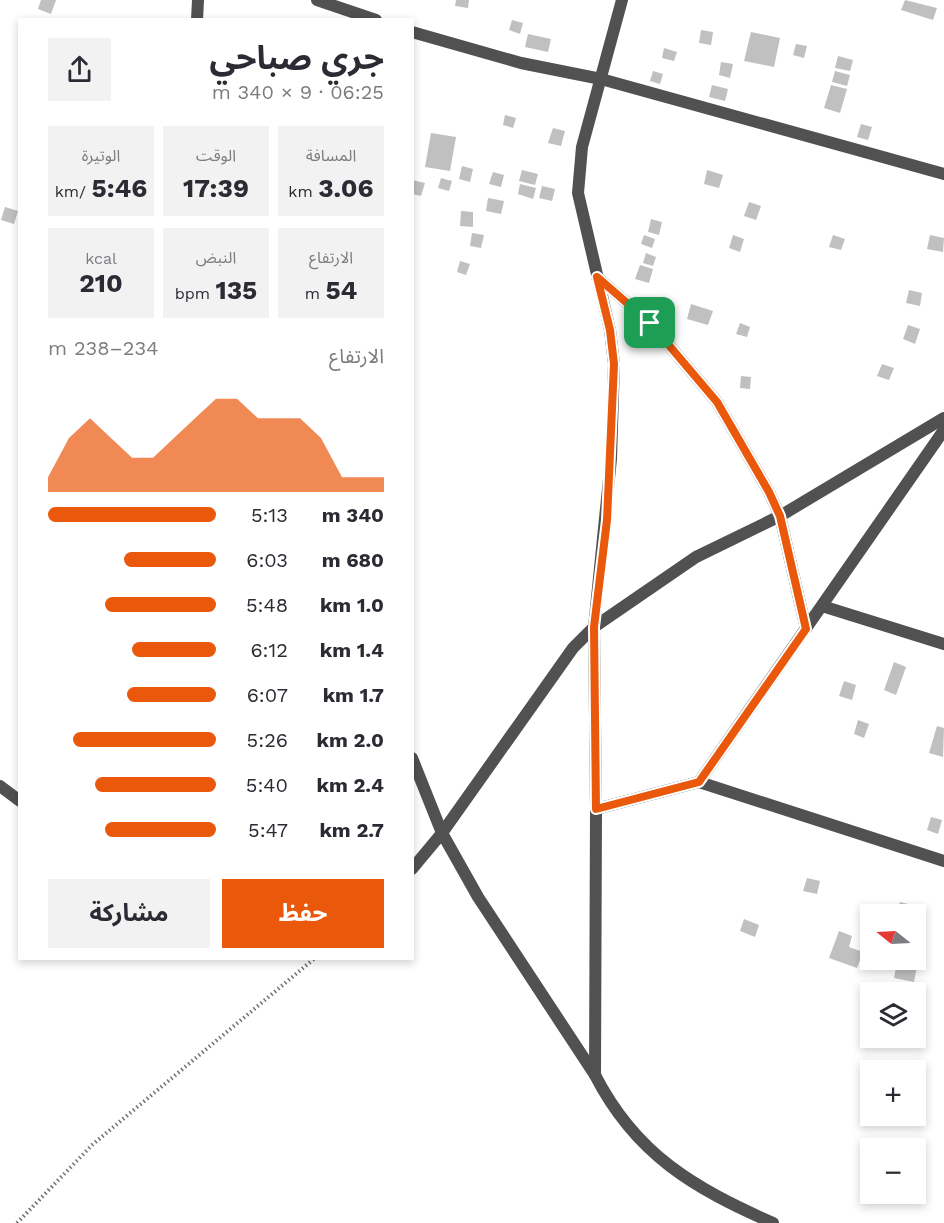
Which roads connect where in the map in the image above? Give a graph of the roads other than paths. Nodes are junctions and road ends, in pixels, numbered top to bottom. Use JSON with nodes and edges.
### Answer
{"nodes":[{"id":1,"x":198,"y":0,"type":"edge"},
{"id":2,"x":317,"y":0,"type":"edge"},
{"id":3,"x":622,"y":0,"type":"edge"},
{"id":4,"x":197,"y":18,"type":"edge"},
{"id":5,"x":370,"y":18,"type":"edge"},
{"id":6,"x":414,"y":33,"type":"edge"},
{"id":7,"x":601,"y":80,"type":"junction"},
{"id":8,"x":944,"y":174,"type":"edge"},
{"id":9,"x":597,"y":277,"type":"junction"},
{"id":10,"x":944,"y":418,"type":"edge"},
{"id":11,"x":944,"y":430,"type":"edge"},
{"id":12,"x":780,"y":516,"type":"junction"},
{"id":13,"x":822,"y":606,"type":"junction"},
{"id":14,"x":594,"y":627,"type":"junction"},
{"id":15,"x":806,"y":629,"type":"junction"},
{"id":16,"x":944,"y":644,"type":"edge"},
{"id":17,"x":414,"y":763,"type":"edge"},
{"id":18,"x":699,"y":782,"type":"junction"},
{"id":19,"x":0,"y":786,"type":"edge"},
{"id":20,"x":18,"y":800,"type":"edge"},
{"id":21,"x":596,"y":809,"type":"junction"},
{"id":22,"x":442,"y":833,"type":"junction"},
{"id":23,"x":944,"y":861,"type":"edge"},
{"id":24,"x":414,"y":867,"type":"edge"},
{"id":25,"x":595,"y":1075,"type":"junction"},
{"id":26,"x":773,"y":1223,"type":"edge"}],
"edges":[{"from":1,"to":4,"type":"street"},
{"from":2,"to":5,"type":"street"},
{"from":3,"to":7,"type":"street"},
{"from":6,"to":7,"type":"street"},
{"from":7,"to":8,"type":"street"},
{"from":7,"to":9,"type":"street"},
{"from":9,"to":12,"type":"street"},
{"from":9,"to":14,"type":"street"},
{"from":10,"to":12,"type":"street"},
{"from":11,"to":13,"type":"street"},
{"from":12,"to":14,"type":"street"},
{"from":12,"to":15,"type":"street"},
{"from":13,"to":15,"type":"street"},
{"from":13,"to":16,"type":"street"},
{"from":14,"to":21,"type":"street"},
{"from":14,"to":22,"type":"street"},
{"from":15,"to":18,"type":"street"},
{"from":17,"to":22,"type":"street"},
{"from":18,"to":21,"type":"street"},
{"from":18,"to":23,"type":"street"},
{"from":19,"to":20,"type":"street"},
{"from":21,"to":25,"type":"street"},
{"from":22,"to":24,"type":"street"},
{"from":22,"to":25,"type":"street"},
{"from":25,"to":26,"type":"street"}]}
